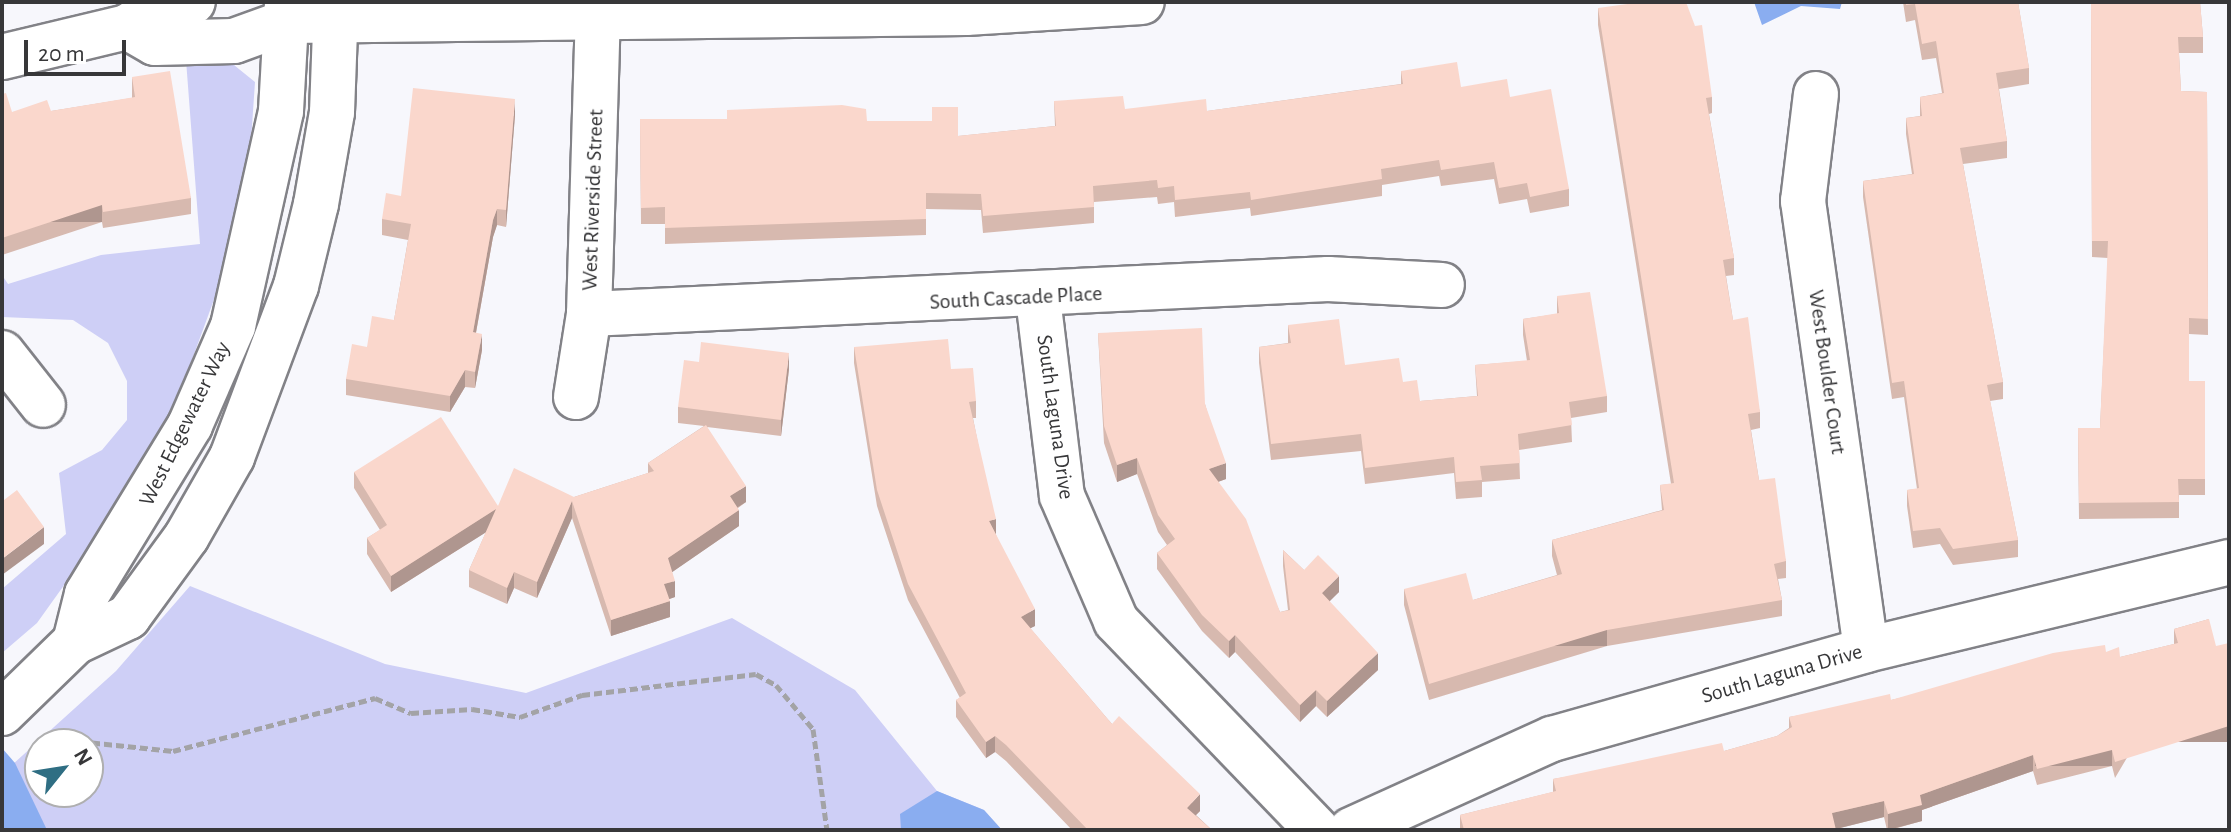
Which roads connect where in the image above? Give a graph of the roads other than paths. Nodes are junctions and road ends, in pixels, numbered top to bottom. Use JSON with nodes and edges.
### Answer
{"nodes":[{"id":1,"x":193,"y":2,"type":"edge"},
{"id":2,"x":1142,"y":2,"type":"edge"},
{"id":3,"x":277,"y":8,"type":"edge"},
{"id":4,"x":598,"y":11,"type":"edge"},
{"id":5,"x":337,"y":12,"type":"edge"},
{"id":6,"x":127,"y":27,"type":"junction"},
{"id":7,"x":2,"y":57,"type":"edge"},
{"id":8,"x":1816,"y":94,"type":"dead end"},
{"id":9,"x":1442,"y":285,"type":"dead end"},
{"id":10,"x":1038,"y":298,"type":"junction"},
{"id":11,"x":589,"y":314,"type":"junction"},
{"id":12,"x":2,"y":353,"type":"edge"},
{"id":13,"x":576,"y":397,"type":"dead end"},
{"id":14,"x":43,"y":405,"type":"dead end"},
{"id":15,"x":2229,"y":562,"type":"edge"},
{"id":16,"x":75,"y":642,"type":"junction"},
{"id":17,"x":1866,"y":650,"type":"junction"},
{"id":18,"x":4,"y":711,"type":"edge"},
{"id":19,"x":1317,"y":830,"type":"edge"},
{"id":20,"x":1351,"y":830,"type":"edge"}],
"edges":[{"from":1,"to":6,"type":"street"},
{"from":2,"to":4,"type":"street"},
{"from":3,"to":5,"type":"street"},
{"from":3,"to":6,"type":"street"},
{"from":3,"to":16,"type":"street","name":"West Edgewater Way"},
{"from":4,"to":5,"type":"street"},
{"from":4,"to":11,"type":"street","name":"West Riverside Street"},
{"from":5,"to":16,"type":"street"},
{"from":6,"to":7,"type":"street"},
{"from":8,"to":17,"type":"street","name":"West Boulder Court"},
{"from":9,"to":10,"type":"street","name":"South Cascade Place"},
{"from":10,"to":11,"type":"street","name":"South Cascade Place"},
{"from":10,"to":19,"type":"street","name":"South Laguna Drive"},
{"from":11,"to":13,"type":"street","name":"West Riverside Street"},
{"from":12,"to":14,"type":"street"},
{"from":15,"to":17,"type":"street","name":"South Laguna Drive"},
{"from":16,"to":18,"type":"street"},
{"from":17,"to":20,"type":"street","name":"South Laguna Drive"}]}
